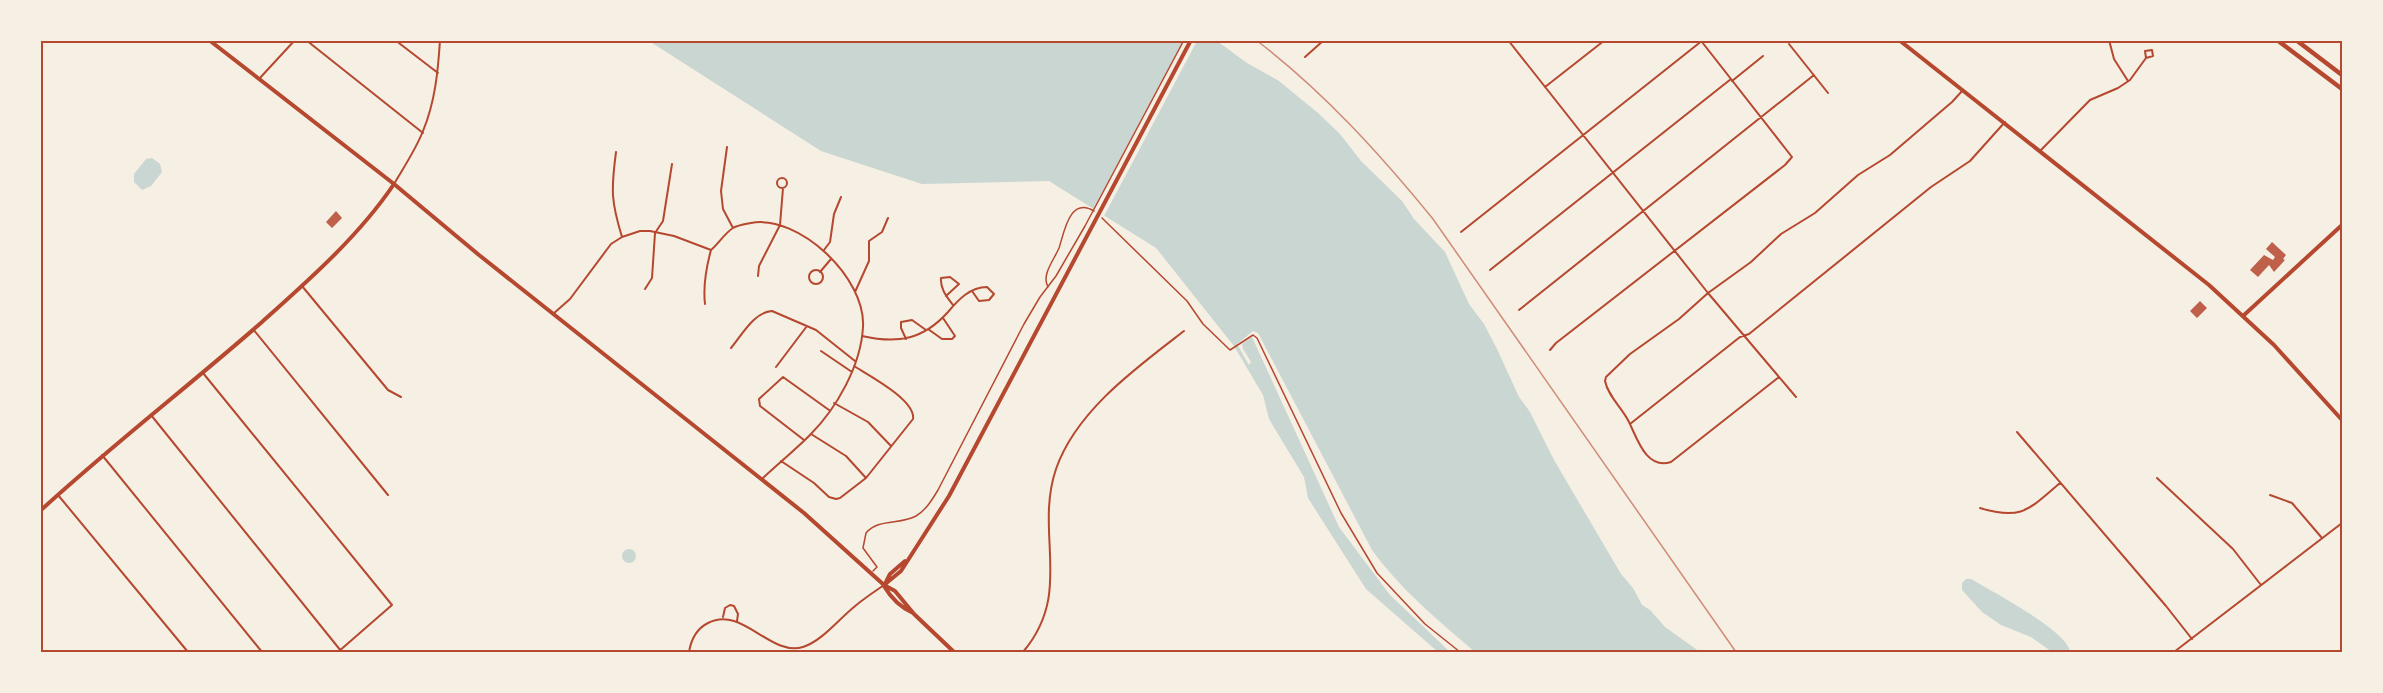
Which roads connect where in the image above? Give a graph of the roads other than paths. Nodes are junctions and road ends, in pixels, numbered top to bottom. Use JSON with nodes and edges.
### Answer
{"nodes":[{"id":1,"x":209,"y":40,"type":"edge"},
{"id":2,"x":295,"y":40,"type":"edge"},
{"id":3,"x":306,"y":40,"type":"edge"},
{"id":4,"x":395,"y":40,"type":"edge"},
{"id":5,"x":440,"y":40,"type":"edge"},
{"id":6,"x":1191,"y":40,"type":"edge"},
{"id":7,"x":1324,"y":40,"type":"edge"},
{"id":8,"x":1513,"y":40,"type":"edge"},
{"id":9,"x":1605,"y":40,"type":"edge"},
{"id":10,"x":1899,"y":40,"type":"edge"},
{"id":11,"x":2109,"y":40,"type":"edge"},
{"id":12,"x":2277,"y":40,"type":"edge"},
{"id":13,"x":2295,"y":40,"type":"edge"},
{"id":14,"x":1703,"y":41,"type":"edge"},
{"id":15,"x":1509,"y":42,"type":"edge"},
{"id":16,"x":1789,"y":44,"type":"dead end"},
{"id":17,"x":1763,"y":56,"type":"dead end"},
{"id":18,"x":1305,"y":57,"type":"dead end"},
{"id":19,"x":2146,"y":58,"type":"dead end"},
{"id":20,"x":438,"y":73,"type":"junction"},
{"id":21,"x":1814,"y":75,"type":"junction"},
{"id":22,"x":2343,"y":75,"type":"edge"},
{"id":23,"x":259,"y":79,"type":"junction"},
{"id":24,"x":1732,"y":80,"type":"junction"},
{"id":25,"x":2128,"y":81,"type":"junction"},
{"id":26,"x":1545,"y":87,"type":"junction"},
{"id":27,"x":2343,"y":89,"type":"edge"},
{"id":28,"x":1963,"y":90,"type":"junction"},
{"id":29,"x":1828,"y":93,"type":"dead end"},
{"id":30,"x":1761,"y":117,"type":"junction"},
{"id":31,"x":2005,"y":122,"type":"junction"},
{"id":32,"x":423,"y":133,"type":"junction"},
{"id":33,"x":1584,"y":135,"type":"junction"},
{"id":34,"x":727,"y":147,"type":"dead end"},
{"id":35,"x":2040,"y":151,"type":"junction"},
{"id":36,"x":616,"y":152,"type":"dead end"},
{"id":37,"x":672,"y":164,"type":"dead end"},
{"id":38,"x":1613,"y":173,"type":"junction"},
{"id":39,"x":394,"y":184,"type":"junction"},
{"id":40,"x":783,"y":188,"type":"dead end"},
{"id":41,"x":841,"y":197,"type":"dead end"},
{"id":42,"x":1643,"y":211,"type":"junction"},
{"id":43,"x":888,"y":218,"type":"dead end"},
{"id":44,"x":780,"y":225,"type":"junction"},
{"id":45,"x":2343,"y":225,"type":"edge"},
{"id":46,"x":734,"y":228,"type":"junction"},
{"id":47,"x":1461,"y":232,"type":"dead end"},
{"id":48,"x":656,"y":233,"type":"junction"},
{"id":49,"x":622,"y":237,"type":"junction"},
{"id":50,"x":711,"y":250,"type":"junction"},
{"id":51,"x":824,"y":250,"type":"junction"},
{"id":52,"x":1675,"y":252,"type":"junction"},
{"id":53,"x":831,"y":259,"type":"junction"},
{"id":54,"x":1490,"y":270,"type":"dead end"},
{"id":55,"x":820,"y":272,"type":"junction"},
{"id":56,"x":758,"y":276,"type":"dead end"},
{"id":57,"x":302,"y":286,"type":"junction"},
{"id":58,"x":645,"y":289,"type":"dead end"},
{"id":59,"x":972,"y":291,"type":"junction"},
{"id":60,"x":855,"y":292,"type":"junction"},
{"id":61,"x":1708,"y":292,"type":"junction"},
{"id":62,"x":946,"y":296,"type":"junction"},
{"id":63,"x":705,"y":304,"type":"dead end"},
{"id":64,"x":954,"y":305,"type":"junction"},
{"id":65,"x":1519,"y":310,"type":"dead end"},
{"id":66,"x":553,"y":314,"type":"junction"},
{"id":67,"x":2243,"y":316,"type":"junction"},
{"id":68,"x":943,"y":317,"type":"junction"},
{"id":69,"x":807,"y":327,"type":"junction"},
{"id":70,"x":253,"y":329,"type":"junction"},
{"id":71,"x":927,"y":329,"type":"junction"},
{"id":72,"x":1184,"y":331,"type":"dead end"},
{"id":73,"x":1743,"y":335,"type":"junction"},
{"id":74,"x":862,"y":336,"type":"junction"},
{"id":75,"x":906,"y":339,"type":"junction"},
{"id":76,"x":731,"y":348,"type":"dead end"},
{"id":77,"x":1550,"y":350,"type":"dead end"},
{"id":78,"x":821,"y":351,"type":"dead end"},
{"id":79,"x":855,"y":361,"type":"junction"},
{"id":80,"x":854,"y":366,"type":"junction"},
{"id":81,"x":776,"y":367,"type":"dead end"},
{"id":82,"x":852,"y":372,"type":"junction"},
{"id":83,"x":203,"y":373,"type":"junction"},
{"id":84,"x":1779,"y":377,"type":"junction"},
{"id":85,"x":400,"y":397,"type":"dead end"},
{"id":86,"x":1796,"y":397,"type":"dead end"},
{"id":87,"x":834,"y":403,"type":"junction"},
{"id":88,"x":830,"y":410,"type":"junction"},
{"id":89,"x":151,"y":415,"type":"junction"},
{"id":90,"x":2343,"y":420,"type":"edge"},
{"id":91,"x":1630,"y":424,"type":"junction"},
{"id":92,"x":2017,"y":432,"type":"dead end"},
{"id":93,"x":811,"y":434,"type":"junction"},
{"id":94,"x":804,"y":440,"type":"junction"},
{"id":95,"x":891,"y":446,"type":"junction"},
{"id":96,"x":102,"y":455,"type":"junction"},
{"id":97,"x":781,"y":461,"type":"junction"},
{"id":98,"x":866,"y":478,"type":"junction"},
{"id":99,"x":2157,"y":478,"type":"dead end"},
{"id":100,"x":762,"y":480,"type":"junction"},
{"id":101,"x":2060,"y":483,"type":"junction"},
{"id":102,"x":58,"y":495,"type":"junction"},
{"id":103,"x":388,"y":495,"type":"dead end"},
{"id":104,"x":2270,"y":495,"type":"dead end"},
{"id":105,"x":1980,"y":508,"type":"dead end"},
{"id":106,"x":40,"y":511,"type":"edge"},
{"id":107,"x":2343,"y":523,"type":"edge"},
{"id":108,"x":2322,"y":538,"type":"junction"},
{"id":109,"x":884,"y":585,"type":"junction"},
{"id":110,"x":2261,"y":585,"type":"junction"},
{"id":111,"x":722,"y":619,"type":"junction"},
{"id":112,"x":737,"y":621,"type":"junction"},
{"id":113,"x":2192,"y":639,"type":"junction"},
{"id":114,"x":188,"y":652,"type":"edge"},
{"id":115,"x":262,"y":652,"type":"edge"},
{"id":116,"x":339,"y":652,"type":"edge"},
{"id":117,"x":689,"y":652,"type":"edge"},
{"id":118,"x":954,"y":652,"type":"edge"},
{"id":119,"x":1023,"y":652,"type":"edge"},
{"id":120,"x":2174,"y":652,"type":"edge"}],
"edges":[{"from":1,"to":23,"type":"main road"},
{"from":2,"to":23,"type":"street"},
{"from":3,"to":32,"type":"street"},
{"from":4,"to":20,"type":"street"},
{"from":5,"to":20,"type":"street"},
{"from":6,"to":109,"type":"main road"},
{"from":7,"to":18,"type":"street"},
{"from":8,"to":15,"type":"street"},
{"from":9,"to":26,"type":"street"},
{"from":10,"to":28,"type":"main road"},
{"from":11,"to":25,"type":"street"},
{"from":12,"to":27,"type":"highway"},
{"from":13,"to":22,"type":"highway"},
{"from":14,"to":24,"type":"street"},
{"from":14,"to":33,"type":"street"},
{"from":15,"to":26,"type":"street"},
{"from":16,"to":21,"type":"street"},
{"from":17,"to":24,"type":"street"},
{"from":19,"to":25,"type":"street"},
{"from":20,"to":32,"type":"street"},
{"from":21,"to":29,"type":"street"},
{"from":21,"to":30,"type":"street"},
{"from":23,"to":39,"type":"main road"},
{"from":24,"to":30,"type":"street"},
{"from":24,"to":38,"type":"street"},
{"from":25,"to":35,"type":"street"},
{"from":26,"to":33,"type":"street"},
{"from":28,"to":31,"type":"main road"},
{"from":28,"to":61,"type":"street"},
{"from":30,"to":42,"type":"street"},
{"from":30,"to":52,"type":"street"},
{"from":31,"to":35,"type":"main road"},
{"from":31,"to":73,"type":"street"},
{"from":32,"to":39,"type":"street"},
{"from":33,"to":38,"type":"street"},
{"from":33,"to":47,"type":"street"},
{"from":34,"to":46,"type":"street"},
{"from":35,"to":67,"type":"main road"},
{"from":36,"to":49,"type":"street"},
{"from":37,"to":48,"type":"street"},
{"from":38,"to":42,"type":"street"},
{"from":38,"to":54,"type":"street"},
{"from":39,"to":57,"type":"main road"},
{"from":39,"to":66,"type":"main road"},
{"from":40,"to":44,"type":"street"},
{"from":41,"to":51,"type":"street"},
{"from":42,"to":52,"type":"street"},
{"from":42,"to":65,"type":"street"},
{"from":43,"to":60,"type":"street"},
{"from":44,"to":46,"type":"street"},
{"from":44,"to":51,"type":"street"},
{"from":44,"to":56,"type":"street"},
{"from":45,"to":67,"type":"main road"},
{"from":46,"to":50,"type":"street"},
{"from":48,"to":49,"type":"street"},
{"from":48,"to":50,"type":"street"},
{"from":48,"to":58,"type":"street"},
{"from":49,"to":66,"type":"street"},
{"from":50,"to":63,"type":"street"},
{"from":51,"to":53,"type":"street"},
{"from":52,"to":61,"type":"street"},
{"from":52,"to":77,"type":"street"},
{"from":53,"to":55,"type":"street"},
{"from":53,"to":60,"type":"street"},
{"from":55,"to":55,"type":"street"},
{"from":57,"to":70,"type":"main road"},
{"from":57,"to":85,"type":"street"},
{"from":59,"to":59,"type":"street"},
{"from":59,"to":64,"type":"street"},
{"from":60,"to":74,"type":"street"},
{"from":61,"to":73,"type":"street"},
{"from":61,"to":91,"type":"street"},
{"from":62,"to":62,"type":"street"},
{"from":62,"to":64,"type":"street"},
{"from":64,"to":68,"type":"street"},
{"from":66,"to":100,"type":"main road"},
{"from":67,"to":90,"type":"main road"},
{"from":68,"to":71,"type":"street"},
{"from":68,"to":71,"type":"street"},
{"from":69,"to":76,"type":"street"},
{"from":69,"to":79,"type":"street"},
{"from":69,"to":81,"type":"street"},
{"from":70,"to":83,"type":"main road"},
{"from":70,"to":103,"type":"street"},
{"from":71,"to":75,"type":"street"},
{"from":71,"to":75,"type":"street"},
{"from":72,"to":119,"type":"street"},
{"from":73,"to":84,"type":"street"},
{"from":73,"to":91,"type":"street"},
{"from":74,"to":75,"type":"street"},
{"from":74,"to":79,"type":"street"},
{"from":78,"to":82,"type":"street"},
{"from":79,"to":80,"type":"street"},
{"from":80,"to":82,"type":"street"},
{"from":80,"to":95,"type":"street"},
{"from":82,"to":87,"type":"street"},
{"from":83,"to":89,"type":"main road"},
{"from":83,"to":116,"type":"street"},
{"from":84,"to":86,"type":"street"},
{"from":84,"to":91,"type":"street"},
{"from":87,"to":88,"type":"street"},
{"from":87,"to":95,"type":"street"},
{"from":88,"to":93,"type":"street"},
{"from":88,"to":94,"type":"street"},
{"from":89,"to":96,"type":"main road"},
{"from":89,"to":116,"type":"street"},
{"from":92,"to":101,"type":"street"},
{"from":93,"to":94,"type":"street"},
{"from":93,"to":98,"type":"street"},
{"from":94,"to":97,"type":"street"},
{"from":95,"to":98,"type":"street"},
{"from":96,"to":102,"type":"main road"},
{"from":96,"to":115,"type":"street"},
{"from":97,"to":98,"type":"street"},
{"from":97,"to":100,"type":"street"},
{"from":99,"to":110,"type":"street"},
{"from":100,"to":109,"type":"main road"},
{"from":101,"to":105,"type":"street"},
{"from":101,"to":113,"type":"street"},
{"from":102,"to":106,"type":"main road"},
{"from":102,"to":114,"type":"street"},
{"from":104,"to":108,"type":"street"},
{"from":107,"to":108,"type":"street"},
{"from":108,"to":110,"type":"street"},
{"from":109,"to":112,"type":"street"},
{"from":109,"to":118,"type":"main road"},
{"from":110,"to":113,"type":"street"},
{"from":111,"to":112,"type":"street"},
{"from":111,"to":112,"type":"street"},
{"from":111,"to":117,"type":"street"},
{"from":113,"to":120,"type":"street"}]}
